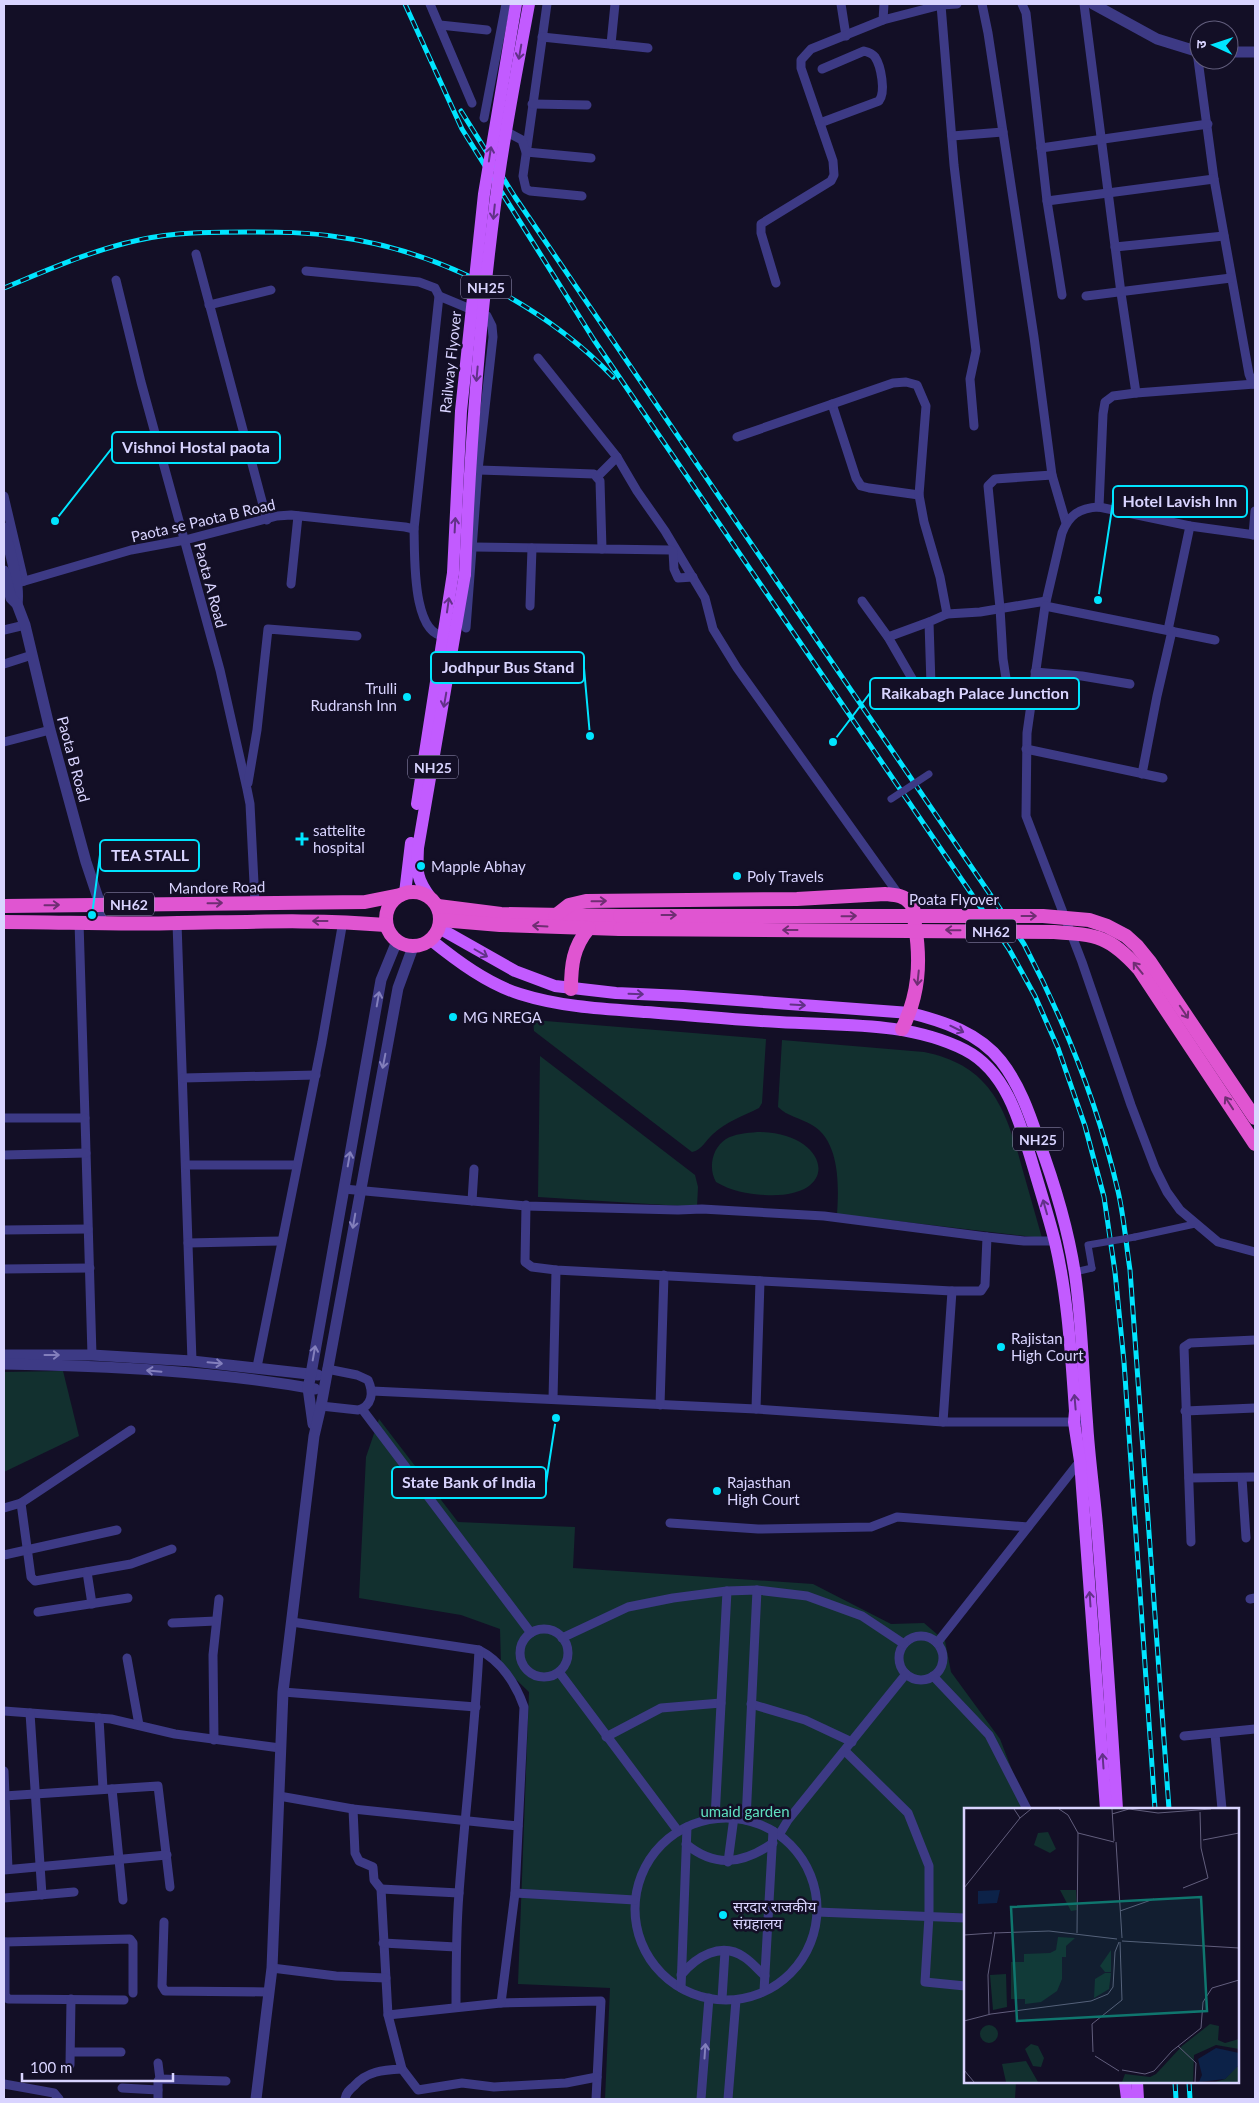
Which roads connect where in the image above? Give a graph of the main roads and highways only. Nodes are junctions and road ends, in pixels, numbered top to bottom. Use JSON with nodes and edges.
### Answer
{"nodes":[{"id":1,"x":516,"y":4,"type":"edge"},
{"id":2,"x":529,"y":4,"type":"edge"},
{"id":3,"x":459,"y":574,"type":"junction"},
{"id":4,"x":455,"y":633,"type":"junction"},
{"id":5,"x":402,"y":894,"type":"junction"},
{"id":6,"x":434,"y":902,"type":"junction"},
{"id":7,"x":4,"y":906,"type":"edge"},
{"id":8,"x":555,"y":916,"type":"junction"},
{"id":9,"x":4,"y":922,"type":"edge"},
{"id":10,"x":620,"y":922,"type":"junction"},
{"id":11,"x":440,"y":924,"type":"junction"},
{"id":12,"x":386,"y":925,"type":"junction"},
{"id":13,"x":589,"y":928,"type":"junction"},
{"id":14,"x":431,"y":940,"type":"junction"},
{"id":15,"x":572,"y":989,"type":"junction"},
{"id":16,"x":760,"y":1003,"type":"junction"},
{"id":17,"x":910,"y":1013,"type":"junction"},
{"id":18,"x":760,"y":1020,"type":"junction"},
{"id":19,"x":902,"y":1029,"type":"junction"},
{"id":20,"x":1255,"y":1118,"type":"edge"},
{"id":21,"x":1255,"y":1144,"type":"edge"},
{"id":22,"x":1080,"y":1422,"type":"junction"},
{"id":23,"x":1106,"y":1808,"type":"edge"},
{"id":24,"x":1117,"y":1808,"type":"edge"},
{"id":25,"x":1126,"y":2083,"type":"edge"},
{"id":26,"x":1137,"y":2083,"type":"edge"},
{"id":27,"x":1127,"y":2099,"type":"edge"},
{"id":28,"x":1138,"y":2099,"type":"edge"}],
"edges":[{"from":3,"to":1,"type":"main road","name":"Railway Flyover","number":"NH25","one_way":true,"bridge":true},
{"from":2,"to":3,"type":"main road","name":"Railway Flyover","number":"NH25","one_way":true,"bridge":true},
{"from":3,"to":4,"type":"main road","name":"Railway Flyover","number":"NH25"},
{"from":4,"to":5,"type":"main road","number":"NH25"},
{"from":4,"to":6,"type":"main road","number":"NH25","one_way":true},
{"from":5,"to":6,"type":"highway","number":"NH62"},
{"from":7,"to":5,"type":"highway","name":"Mandore Road","number":"NH62","one_way":true},
{"from":5,"to":12,"type":"highway"},
{"from":6,"to":8,"type":"highway","number":"NH62"},
{"from":6,"to":11,"type":"highway"},
{"from":8,"to":10,"type":"highway","name":"Poata Flyover","number":"NH62"},
{"from":8,"to":17,"type":"highway","one_way":true},
{"from":12,"to":9,"type":"highway","number":"NH62","one_way":true},
{"from":10,"to":13,"type":"highway","name":"Poata Flyover","number":"NH62"},
{"from":10,"to":20,"type":"highway","name":"Poata Flyover","number":"NH62","one_way":true,"bridge":true},
{"from":21,"to":10,"type":"highway","name":"Poata Flyover","number":"NH62","one_way":true,"bridge":true},
{"from":13,"to":11,"type":"highway","number":"NH62","one_way":true},
{"from":11,"to":14,"type":"highway"},
{"from":11,"to":15,"type":"main road","number":"NH25","one_way":true},
{"from":12,"to":14,"type":"highway"},
{"from":13,"to":15,"type":"highway"},
{"from":14,"to":18,"type":"main road","number":"NH25"},
{"from":15,"to":16,"type":"main road","number":"NH25","one_way":true},
{"from":16,"to":17,"type":"main road","number":"NH25","one_way":true},
{"from":16,"to":18,"type":"main road"},
{"from":17,"to":19,"type":"highway"},
{"from":17,"to":22,"type":"main road","number":"NH25","one_way":true},
{"from":18,"to":19,"type":"main road","number":"NH25"},
{"from":22,"to":19,"type":"main road","number":"NH25","one_way":true},
{"from":23,"to":22,"type":"main road","number":"NH25","one_way":true},
{"from":22,"to":24,"type":"main road","number":"NH25"},
{"from":25,"to":27,"type":"main road"},
{"from":26,"to":28,"type":"main road"}]}
